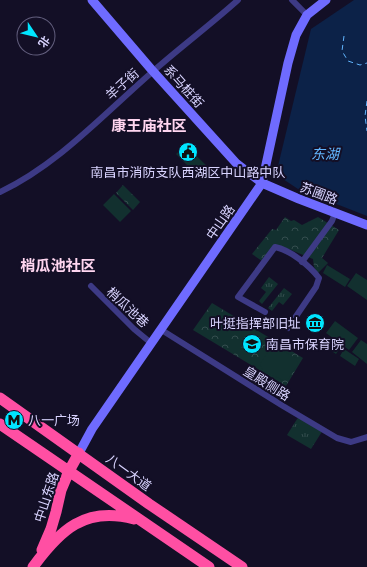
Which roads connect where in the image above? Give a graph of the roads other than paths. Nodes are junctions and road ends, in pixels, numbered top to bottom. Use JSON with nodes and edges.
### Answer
{"nodes":[{"id":1,"x":92,"y":0,"type":"edge"},
{"id":2,"x":238,"y":0,"type":"edge"},
{"id":3,"x":292,"y":0,"type":"edge"},
{"id":4,"x":326,"y":0,"type":"edge"},
{"id":5,"x":307,"y":16,"type":"junction"},
{"id":6,"x":153,"y":71,"type":"junction"},
{"id":7,"x":262,"y":183,"type":"junction"},
{"id":8,"x":0,"y":192,"type":"edge"},
{"id":9,"x":335,"y":213,"type":"junction"},
{"id":10,"x":367,"y":225,"type":"edge"},
{"id":11,"x":302,"y":262,"type":"junction"},
{"id":12,"x":91,"y":286,"type":"dead end"},
{"id":13,"x":265,"y":312,"type":"dead end"},
{"id":14,"x":288,"y":328,"type":"dead end"},
{"id":15,"x":160,"y":329,"type":"junction"},
{"id":16,"x":151,"y":343,"type":"junction"},
{"id":17,"x":0,"y":398,"type":"edge"},
{"id":18,"x":0,"y":424,"type":"edge"},
{"id":19,"x":367,"y":437,"type":"edge"},
{"id":20,"x":86,"y":438,"type":"joint"},
{"id":21,"x":78,"y":453,"type":"junction"},
{"id":22,"x":69,"y":471,"type":"junction"},
{"id":23,"x":138,"y":520,"type":"junction"},
{"id":24,"x":33,"y":566,"type":"edge"},
{"id":25,"x":209,"y":567,"type":"edge"},
{"id":26,"x":242,"y":567,"type":"edge"}],
"edges":[{"from":1,"to":6,"type":"main road","name":"系马桩街"},
{"from":2,"to":6,"type":"street","name":"羊子街"},
{"from":3,"to":5,"type":"street"},
{"from":4,"to":5,"type":"main road","name":"中山路"},
{"from":5,"to":7,"type":"main road","name":"中山路"},
{"from":6,"to":7,"type":"main road","name":"系马桩街"},
{"from":6,"to":8,"type":"street","name":"羊子街"},
{"from":7,"to":9,"type":"main road","name":"苏圃路"},
{"from":7,"to":15,"type":"main road","name":"中山路"},
{"from":9,"to":10,"type":"main road","name":"苏圃路"},
{"from":9,"to":11,"type":"street"},
{"from":11,"to":13,"type":"street"},
{"from":11,"to":14,"type":"street"},
{"from":12,"to":16,"type":"street","name":"梢瓜池巷"},
{"from":15,"to":16,"type":"main road","name":"中山路"},
{"from":15,"to":19,"type":"street","name":"皇殿侧路"},
{"from":16,"to":20,"type":"main road","name":"中山路"},
{"from":17,"to":21,"type":"highway","name":"八一大道"},
{"from":18,"to":22,"type":"highway"},
{"from":20,"to":21,"type":"main road","name":"中山东路"},
{"from":21,"to":22,"type":"highway","name":"中山东路"},
{"from":21,"to":26,"type":"highway","name":"八一大道"},
{"from":22,"to":23,"type":"highway"},
{"from":22,"to":24,"type":"highway","name":"中山东路"},
{"from":23,"to":24,"type":"highway","name":"中山东路"},
{"from":23,"to":25,"type":"highway"}]}
